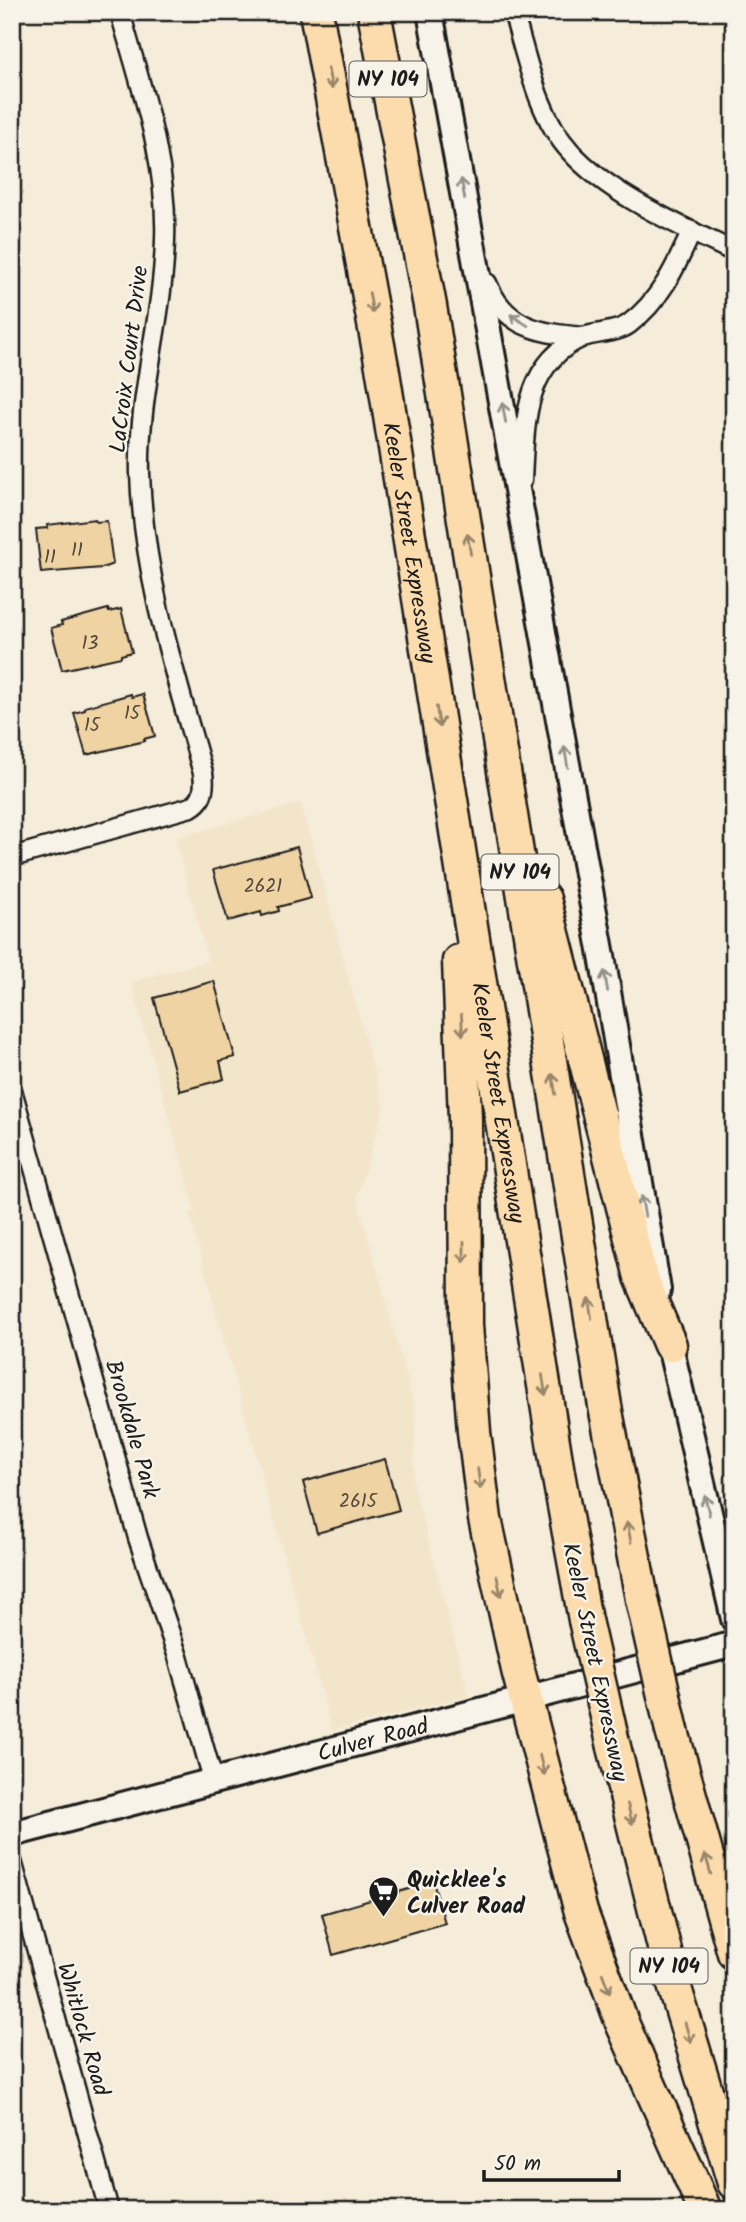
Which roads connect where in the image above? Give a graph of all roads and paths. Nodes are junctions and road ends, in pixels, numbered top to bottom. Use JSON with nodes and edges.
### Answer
{"nodes":[{"id":1,"x":120,"y":12,"type":"edge"},
{"id":2,"x":316,"y":12,"type":"edge"},
{"id":3,"x":374,"y":12,"type":"edge"},
{"id":4,"x":430,"y":12,"type":"edge"},
{"id":5,"x":513,"y":12,"type":"edge"},
{"id":6,"x":692,"y":232,"type":"junction"},
{"id":7,"x":473,"y":246,"type":"junction"},
{"id":8,"x":734,"y":252,"type":"edge"},
{"id":9,"x":583,"y":338,"type":"junction"},
{"id":10,"x":520,"y":505,"type":"junction"},
{"id":11,"x":477,"y":597,"type":"junction"},
{"id":12,"x":445,"y":761,"type":"junction"},
{"id":13,"x":12,"y":857,"type":"edge"},
{"id":14,"x":12,"y":1090,"type":"edge"},
{"id":15,"x":670,"y":1345,"type":"junction"},
{"id":16,"x":734,"y":1619,"type":"edge"},
{"id":17,"x":734,"y":1644,"type":"edge"},
{"id":18,"x":526,"y":1699,"type":"junction"},
{"id":19,"x":213,"y":1779,"type":"junction"},
{"id":20,"x":12,"y":1834,"type":"edge"},
{"id":21,"x":12,"y":1861,"type":"edge"},
{"id":22,"x":734,"y":1953,"type":"edge"},
{"id":23,"x":734,"y":2183,"type":"edge"},
{"id":24,"x":109,"y":2210,"type":"edge"},
{"id":25,"x":705,"y":2210,"type":"edge"}],
"edges":[{"from":1,"to":13,"type":"street","name":"LaCroix Court Drive"},
{"from":2,"to":12,"type":"highway","name":"Keeler Street Expressway","number":"NY 104","one_way":true},
{"from":11,"to":3,"type":"highway","number":"NY 104","one_way":true},
{"from":7,"to":4,"type":"main road","one_way":true},
{"from":5,"to":6,"type":"street"},
{"from":6,"to":8,"type":"street"},
{"from":6,"to":9,"type":"street"},
{"from":9,"to":7,"type":"street","one_way":true},
{"from":10,"to":7,"type":"main road","one_way":true},
{"from":9,"to":10,"type":"street"},
{"from":15,"to":10,"type":"main road","one_way":true},
{"from":11,"to":15,"type":"highway"},
{"from":22,"to":11,"type":"highway","number":"NY 104","one_way":true,"bridge":true},
{"from":12,"to":18,"type":"highway","one_way":true},
{"from":12,"to":23,"type":"highway","name":"Keeler Street Expressway","number":"NY 104","one_way":true,"bridge":true},
{"from":14,"to":19,"type":"street","name":"Brookdale Park"},
{"from":16,"to":15,"type":"main road","one_way":true},
{"from":17,"to":18,"type":"main road","name":"Culver Road"},
{"from":18,"to":19,"type":"main road","name":"Culver Road"},
{"from":18,"to":25,"type":"highway","one_way":true},
{"from":19,"to":20,"type":"main road","name":"Culver Road"},
{"from":21,"to":24,"type":"street","name":"Whitlock Road"}]}
